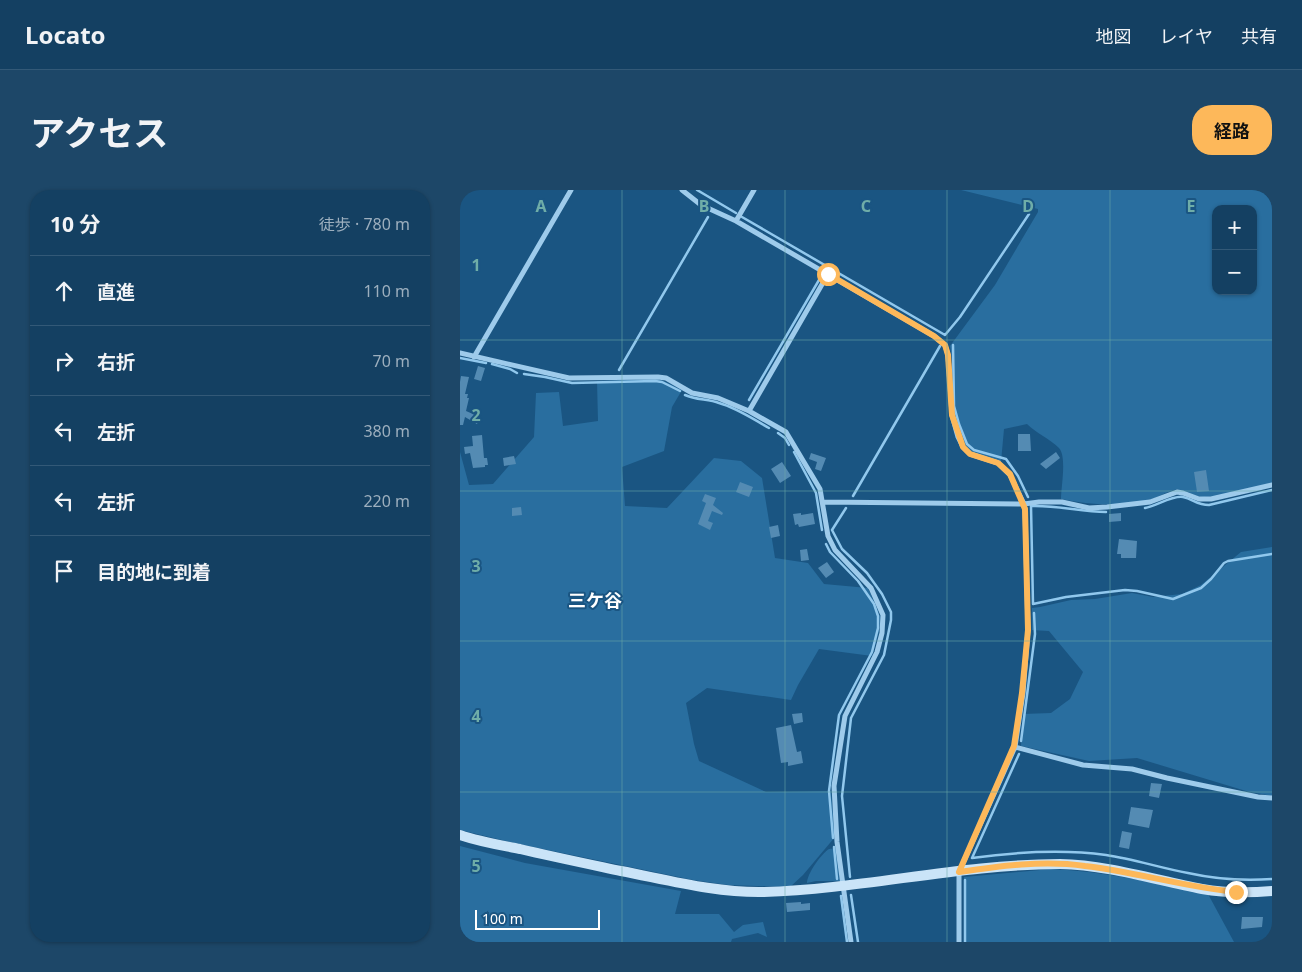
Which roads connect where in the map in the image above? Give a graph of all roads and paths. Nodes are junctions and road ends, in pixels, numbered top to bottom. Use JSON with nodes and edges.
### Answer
{"nodes":[{"id":1,"x":571,"y":190,"type":"edge"},
{"id":2,"x":682,"y":190,"type":"edge"},
{"id":3,"x":754,"y":190,"type":"edge"},
{"id":4,"x":736,"y":221,"type":"junction"},
{"id":5,"x":828,"y":274,"type":"junction"},
{"id":6,"x":460,"y":353,"type":"edge"},
{"id":7,"x":474,"y":357,"type":"junction"},
{"id":8,"x":749,"y":411,"type":"junction"},
{"id":9,"x":1272,"y":485,"type":"edge"},
{"id":10,"x":823,"y":502,"type":"junction"},
{"id":11,"x":1024,"y":504,"type":"junction"},
{"id":12,"x":1014,"y":746,"type":"junction"},
{"id":13,"x":1272,"y":798,"type":"edge"},
{"id":14,"x":460,"y":835,"type":"edge"},
{"id":15,"x":959,"y":872,"type":"junction"},
{"id":16,"x":844,"y":886,"type":"junction"},
{"id":17,"x":1272,"y":891,"type":"edge"},
{"id":18,"x":851,"y":942,"type":"edge"},
{"id":19,"x":960,"y":942,"type":"edge"}],
"edges":[{"from":1,"to":7,"type":"street"},
{"from":2,"to":4,"type":"street"},
{"from":3,"to":4,"type":"street"},
{"from":4,"to":5,"type":"street"},
{"from":5,"to":8,"type":"street"},
{"from":5,"to":11,"type":"street"},
{"from":6,"to":7,"type":"street"},
{"from":7,"to":8,"type":"street"},
{"from":8,"to":10,"type":"street"},
{"from":9,"to":11,"type":"street"},
{"from":10,"to":11,"type":"street"},
{"from":10,"to":16,"type":"street"},
{"from":11,"to":12,"type":"street"},
{"from":12,"to":13,"type":"street"},
{"from":12,"to":15,"type":"street"},
{"from":14,"to":16,"type":"street"},
{"from":15,"to":16,"type":"street"},
{"from":15,"to":17,"type":"street"},
{"from":15,"to":19,"type":"street"},
{"from":16,"to":18,"type":"street"}]}
